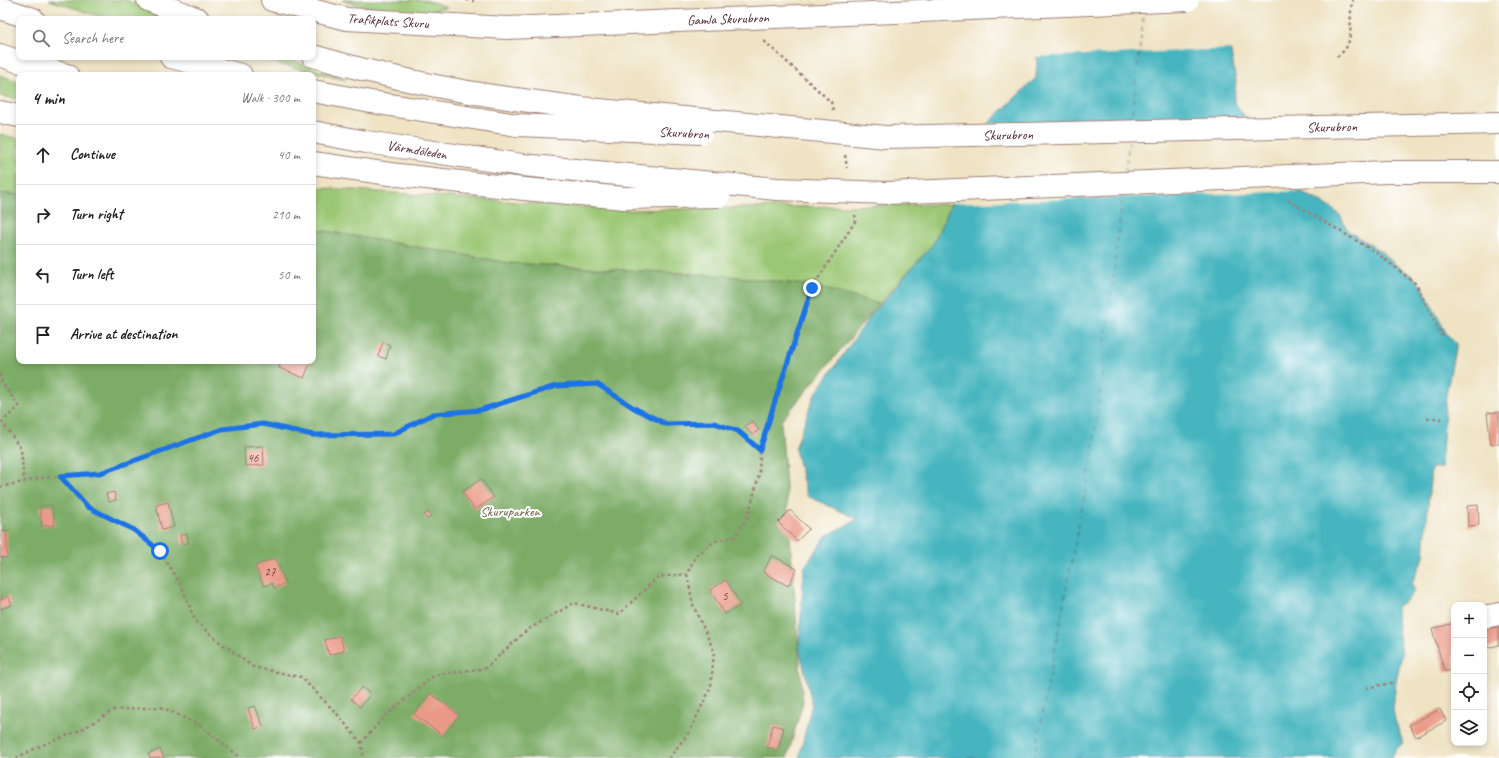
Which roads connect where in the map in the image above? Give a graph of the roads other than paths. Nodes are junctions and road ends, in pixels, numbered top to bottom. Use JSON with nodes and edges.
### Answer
{"nodes":[{"id":1,"x":148,"y":0,"type":"edge"},
{"id":2,"x":272,"y":0,"type":"edge"},
{"id":3,"x":1188,"y":0,"type":"edge"},
{"id":4,"x":0,"y":8,"type":"edge"},
{"id":5,"x":24,"y":16,"type":"edge"},
{"id":6,"x":190,"y":16,"type":"edge"},
{"id":7,"x":507,"y":28,"type":"joint"},
{"id":8,"x":0,"y":55,"type":"edge"},
{"id":9,"x":316,"y":57,"type":"edge"},
{"id":10,"x":182,"y":60,"type":"edge"},
{"id":11,"x":56,"y":72,"type":"edge"},
{"id":12,"x":229,"y":72,"type":"edge"},
{"id":13,"x":316,"y":92,"type":"edge"},
{"id":14,"x":0,"y":112,"type":"edge"},
{"id":15,"x":16,"y":115,"type":"edge"},
{"id":16,"x":1499,"y":123,"type":"edge"},
{"id":17,"x":316,"y":133,"type":"edge"},
{"id":18,"x":886,"y":137,"type":"junction"},
{"id":19,"x":316,"y":163,"type":"edge"},
{"id":20,"x":1499,"y":172,"type":"edge"},
{"id":21,"x":887,"y":193,"type":"junction"},
{"id":22,"x":1499,"y":614,"type":"edge"},
{"id":23,"x":1487,"y":616,"type":"edge"}],
"edges":[{"from":1,"to":6,"type":"main road"},
{"from":2,"to":7,"type":"main road","name":"Trafikplats Skuru"},
{"from":3,"to":7,"type":"main road","name":"Gamla Skurubron","bridge":true},
{"from":4,"to":5,"type":"main road"},
{"from":8,"to":11,"type":"main road"},
{"from":9,"to":18,"type":"main road","bridge":true},
{"from":10,"to":12,"type":"main road"},
{"from":13,"to":18,"type":"main road","name":"Skurubron","bridge":true},
{"from":14,"to":15,"type":"main road"},
{"from":16,"to":18,"type":"main road","name":"Skurubron"},
{"from":17,"to":21,"type":"main road","name":"Värmdöleden","bridge":true},
{"from":19,"to":21,"type":"main road","bridge":true},
{"from":20,"to":21,"type":"main road"},
{"from":22,"to":23,"type":"main road"}]}
